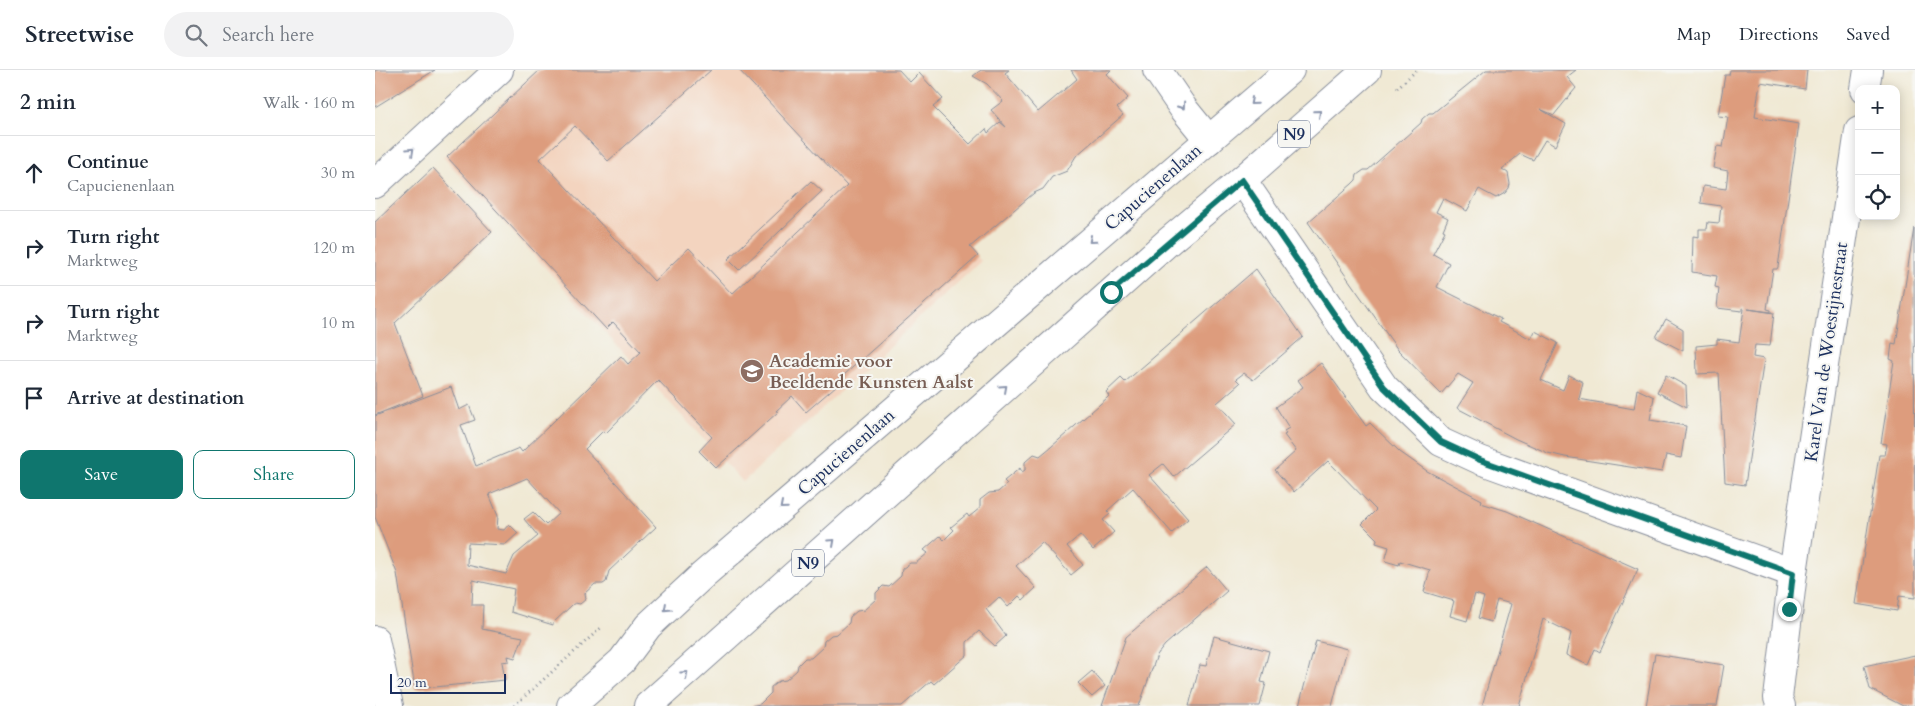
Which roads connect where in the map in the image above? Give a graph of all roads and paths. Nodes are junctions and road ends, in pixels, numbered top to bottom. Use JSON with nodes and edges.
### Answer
{"nodes":[{"id":1,"x":499,"y":70,"type":"edge"},
{"id":2,"x":1157,"y":70,"type":"edge"},
{"id":3,"x":1290,"y":70,"type":"edge"},
{"id":4,"x":1367,"y":70,"type":"edge"},
{"id":5,"x":1868,"y":70,"type":"edge"},
{"id":6,"x":1866,"y":85,"type":"edge"},
{"id":7,"x":1209,"y":140,"type":"junction"},
{"id":8,"x":1855,"y":158,"type":"edge"},
{"id":9,"x":1242,"y":180,"type":"junction"},
{"id":10,"x":375,"y":184,"type":"edge"},
{"id":11,"x":1793,"y":573,"type":"junction"},
{"id":12,"x":375,"y":640,"type":"edge"},
{"id":13,"x":389,"y":706,"type":"edge"},
{"id":14,"x":571,"y":706,"type":"edge"},
{"id":15,"x":648,"y":706,"type":"edge"},
{"id":16,"x":1781,"y":706,"type":"edge"}],
"edges":[{"from":10,"to":1,"type":"main road","one_way":true},
{"from":2,"to":7,"type":"main road","one_way":true},
{"from":3,"to":7,"type":"main road","name":"Capucienenlaan","one_way":true},
{"from":9,"to":4,"type":"main road","number":"N9","one_way":true},
{"from":5,"to":6,"type":"main road"},
{"from":7,"to":14,"type":"main road","name":"Capucienenlaan","one_way":true},
{"from":8,"to":11,"type":"main road","name":"Karel Van de Woestijnestraat"},
{"from":9,"to":11,"type":"main road"},
{"from":15,"to":9,"type":"main road","number":"N9","one_way":true},
{"from":11,"to":16,"type":"main road","name":"Karel Van de Woestijnestraat"},
{"from":12,"to":13,"type":"main road"}]}
